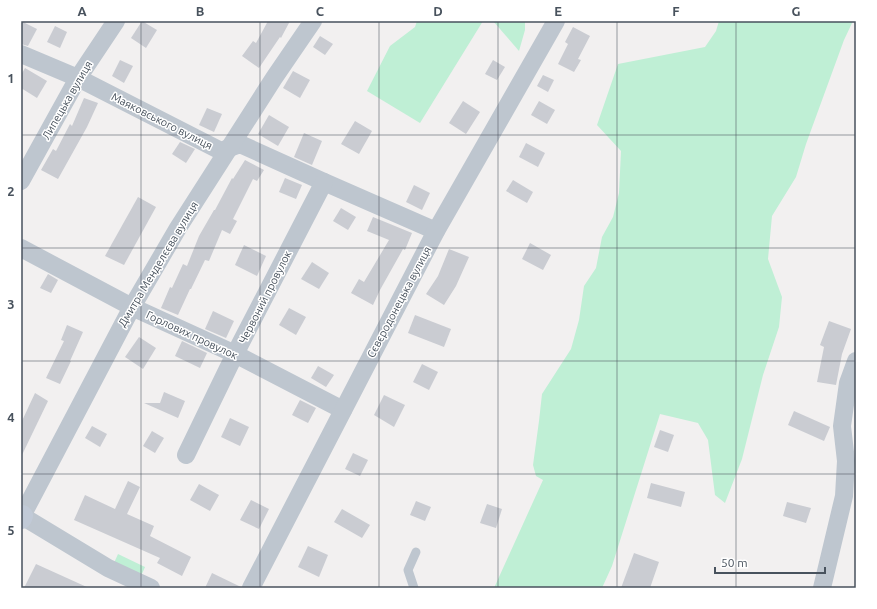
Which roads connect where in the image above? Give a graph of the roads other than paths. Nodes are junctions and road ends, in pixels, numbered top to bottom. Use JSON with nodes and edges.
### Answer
{"nodes":[{"id":1,"x":116,"y":21,"type":"edge"},
{"id":2,"x":313,"y":21,"type":"edge"},
{"id":3,"x":556,"y":21,"type":"edge"},
{"id":4,"x":21,"y":54,"type":"edge"},
{"id":5,"x":78,"y":78,"type":"junction"},
{"id":6,"x":231,"y":147,"type":"junction"},
{"id":7,"x":21,"y":181,"type":"edge"},
{"id":8,"x":324,"y":182,"type":"junction"},
{"id":9,"x":436,"y":231,"type":"junction"},
{"id":10,"x":21,"y":248,"type":"edge"},
{"id":11,"x":132,"y":306,"type":"junction"},
{"id":12,"x":235,"y":354,"type":"junction"},
{"id":13,"x":856,"y":361,"type":"edge"},
{"id":14,"x":343,"y":410,"type":"junction"},
{"id":15,"x":186,"y":455,"type":"dead end"},
{"id":16,"x":21,"y":517,"type":"edge"},
{"id":17,"x":416,"y":552,"type":"dead end"},
{"id":18,"x":151,"y":588,"type":"edge"},
{"id":19,"x":251,"y":588,"type":"edge"},
{"id":20,"x":414,"y":588,"type":"edge"},
{"id":21,"x":822,"y":588,"type":"edge"}],
"edges":[{"from":1,"to":5,"type":"street","name":"Липецька вулиця"},
{"from":2,"to":6,"type":"street","name":"Дмитра Менделєєва вулиця"},
{"from":3,"to":9,"type":"street","name":"Сєвєродонецька вулиця"},
{"from":4,"to":5,"type":"street","name":"Маяковського вулиця"},
{"from":5,"to":6,"type":"street","name":"Маяковського вулиця"},
{"from":5,"to":7,"type":"street","name":"Липецька вулиця"},
{"from":6,"to":8,"type":"street","name":"Маяковського вулиця"},
{"from":6,"to":11,"type":"street","name":"Дмитра Менделєєва вулиця"},
{"from":8,"to":9,"type":"street","name":"Маяковського вулиця"},
{"from":8,"to":12,"type":"street","name":"Червоний провулок"},
{"from":9,"to":14,"type":"street","name":"Сєвєродонецька вулиця"},
{"from":10,"to":11,"type":"street","name":"Горлових провулок"},
{"from":11,"to":12,"type":"street","name":"Горлових провулок"},
{"from":11,"to":16,"type":"street","name":"Дмитра Менделєєва вулиця"},
{"from":12,"to":14,"type":"street","name":"Горлових провулок"},
{"from":12,"to":15,"type":"street","name":"Червоний провулок"},
{"from":13,"to":21,"type":"street"},
{"from":14,"to":19,"type":"street","name":"Сєвєродонецька вулиця"},
{"from":16,"to":18,"type":"street"},
{"from":17,"to":20,"type":"lane"}]}
